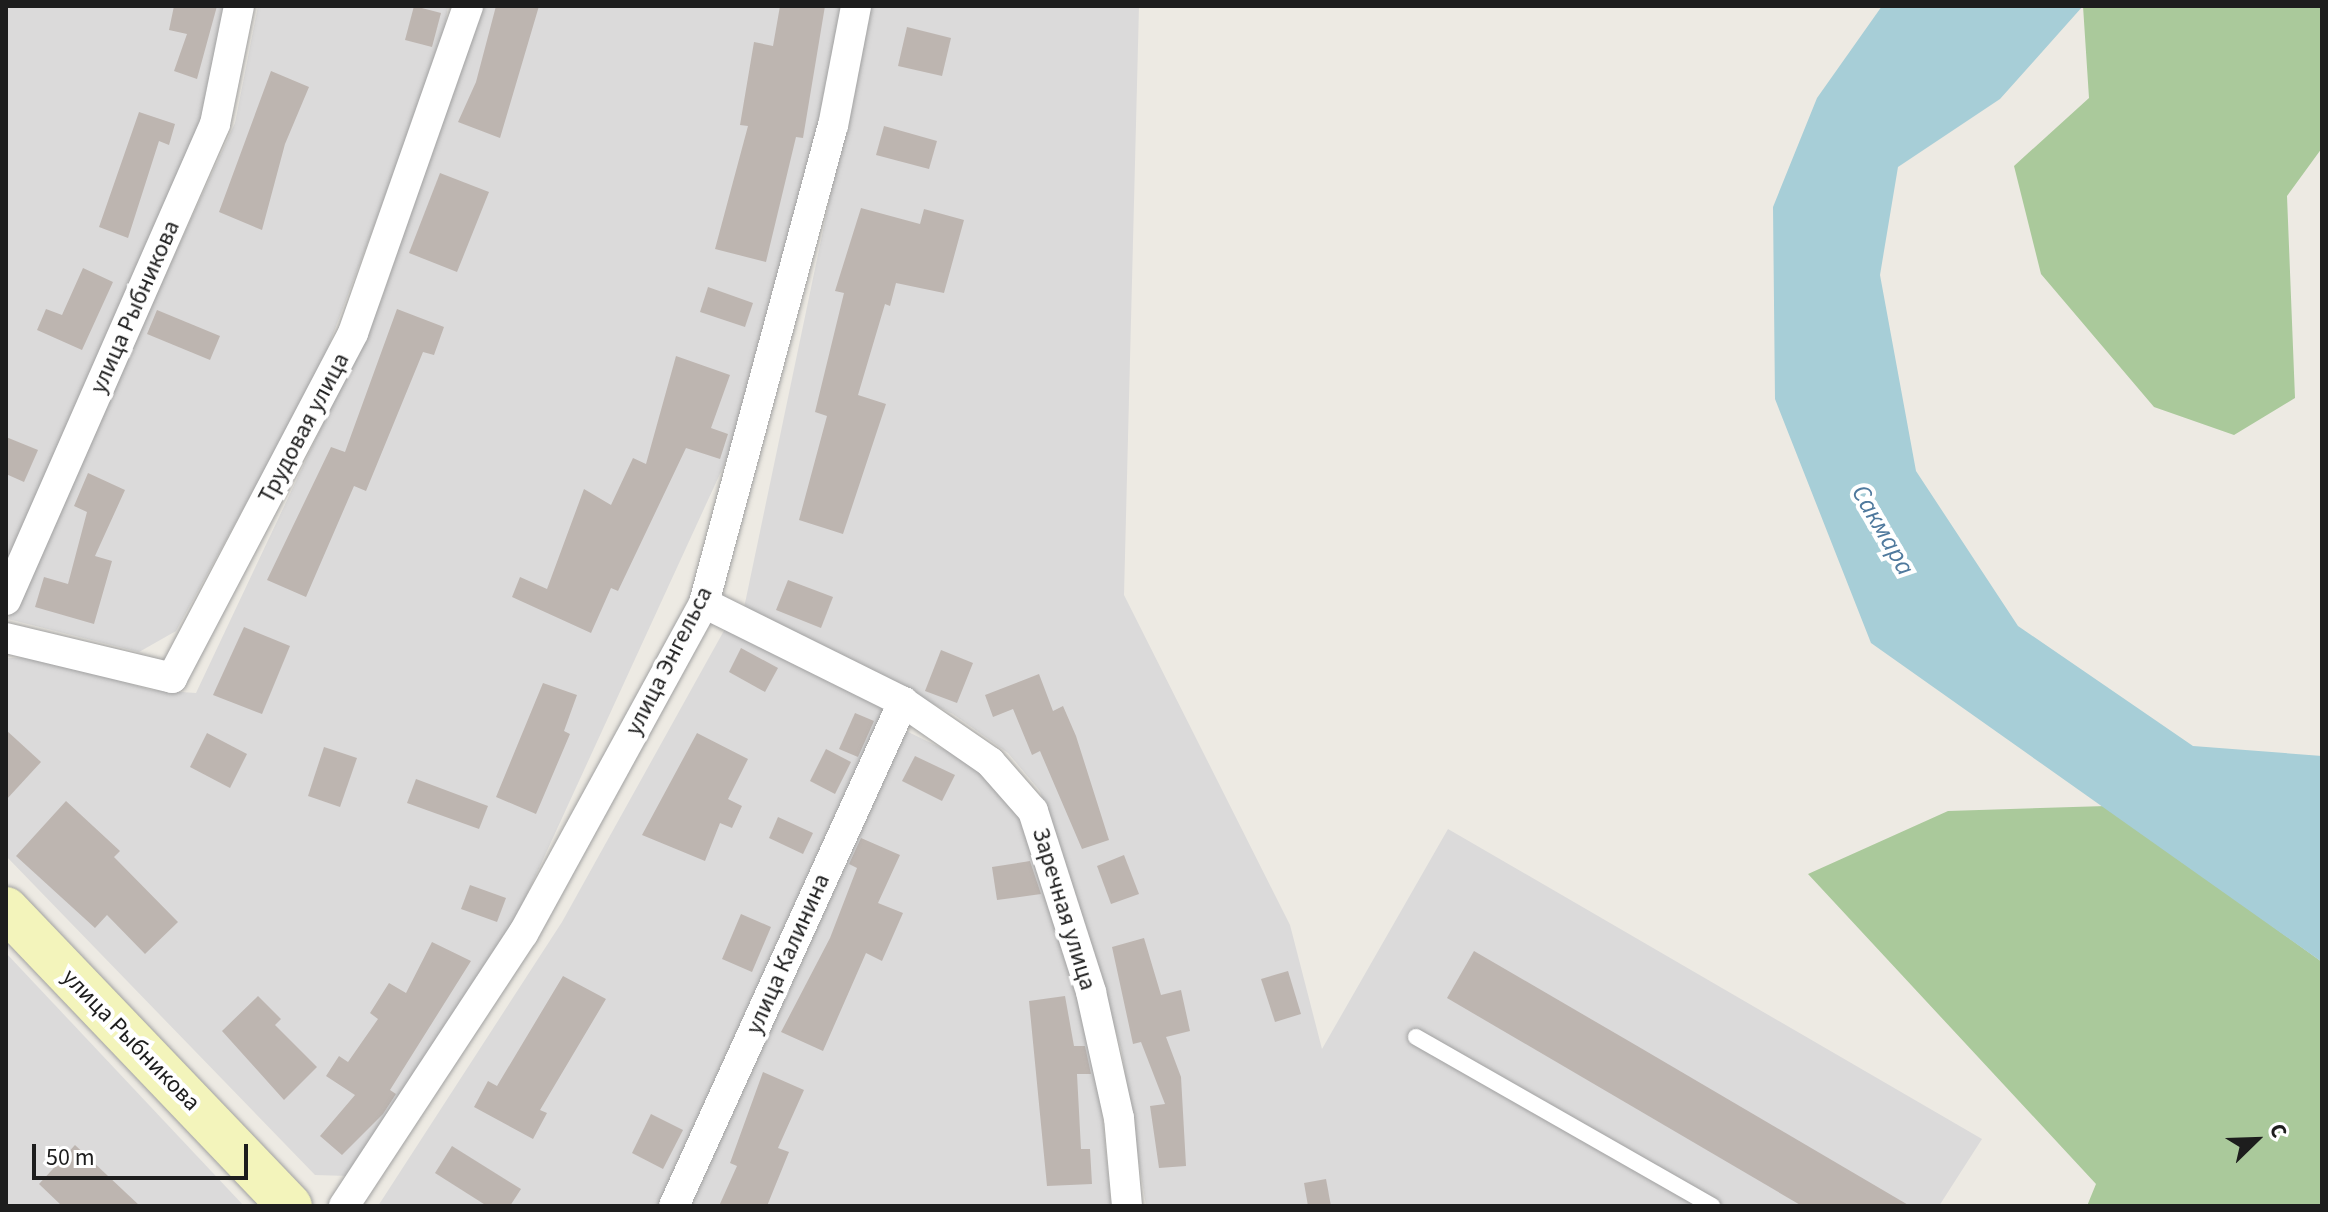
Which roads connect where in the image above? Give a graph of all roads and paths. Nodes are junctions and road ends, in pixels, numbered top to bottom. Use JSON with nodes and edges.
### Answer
{"nodes":[{"id":1,"x":239,"y":6,"type":"edge"},
{"id":2,"x":468,"y":6,"type":"edge"},
{"id":3,"x":856,"y":6,"type":"edge"},
{"id":4,"x":6,"y":600,"type":"edge"},
{"id":5,"x":704,"y":603,"type":"junction"},
{"id":6,"x":6,"y":638,"type":"edge"},
{"id":7,"x":903,"y":702,"type":"junction"},
{"id":8,"x":6,"y":909,"type":"edge"},
{"id":9,"x":1416,"y":1037,"type":"dead end"},
{"id":10,"x":290,"y":1206,"type":"edge"},
{"id":11,"x":344,"y":1206,"type":"edge"},
{"id":12,"x":674,"y":1206,"type":"edge"},
{"id":13,"x":1127,"y":1206,"type":"edge"},
{"id":14,"x":1712,"y":1206,"type":"edge"}],
"edges":[{"from":1,"to":4,"type":"street","name":"улица Рыбникова"},
{"from":2,"to":6,"type":"street","name":"Трудовая улица"},
{"from":3,"to":5,"type":"street","name":"улица Энгельса"},
{"from":5,"to":7,"type":"street","name":"Заречная улица"},
{"from":5,"to":11,"type":"street","name":"улица Энгельса"},
{"from":7,"to":12,"type":"street","name":"улица Калинина"},
{"from":7,"to":13,"type":"street","name":"Заречная улица"},
{"from":8,"to":10,"type":"street","name":"улица Рыбникова"},
{"from":9,"to":14,"type":"lane"}]}
